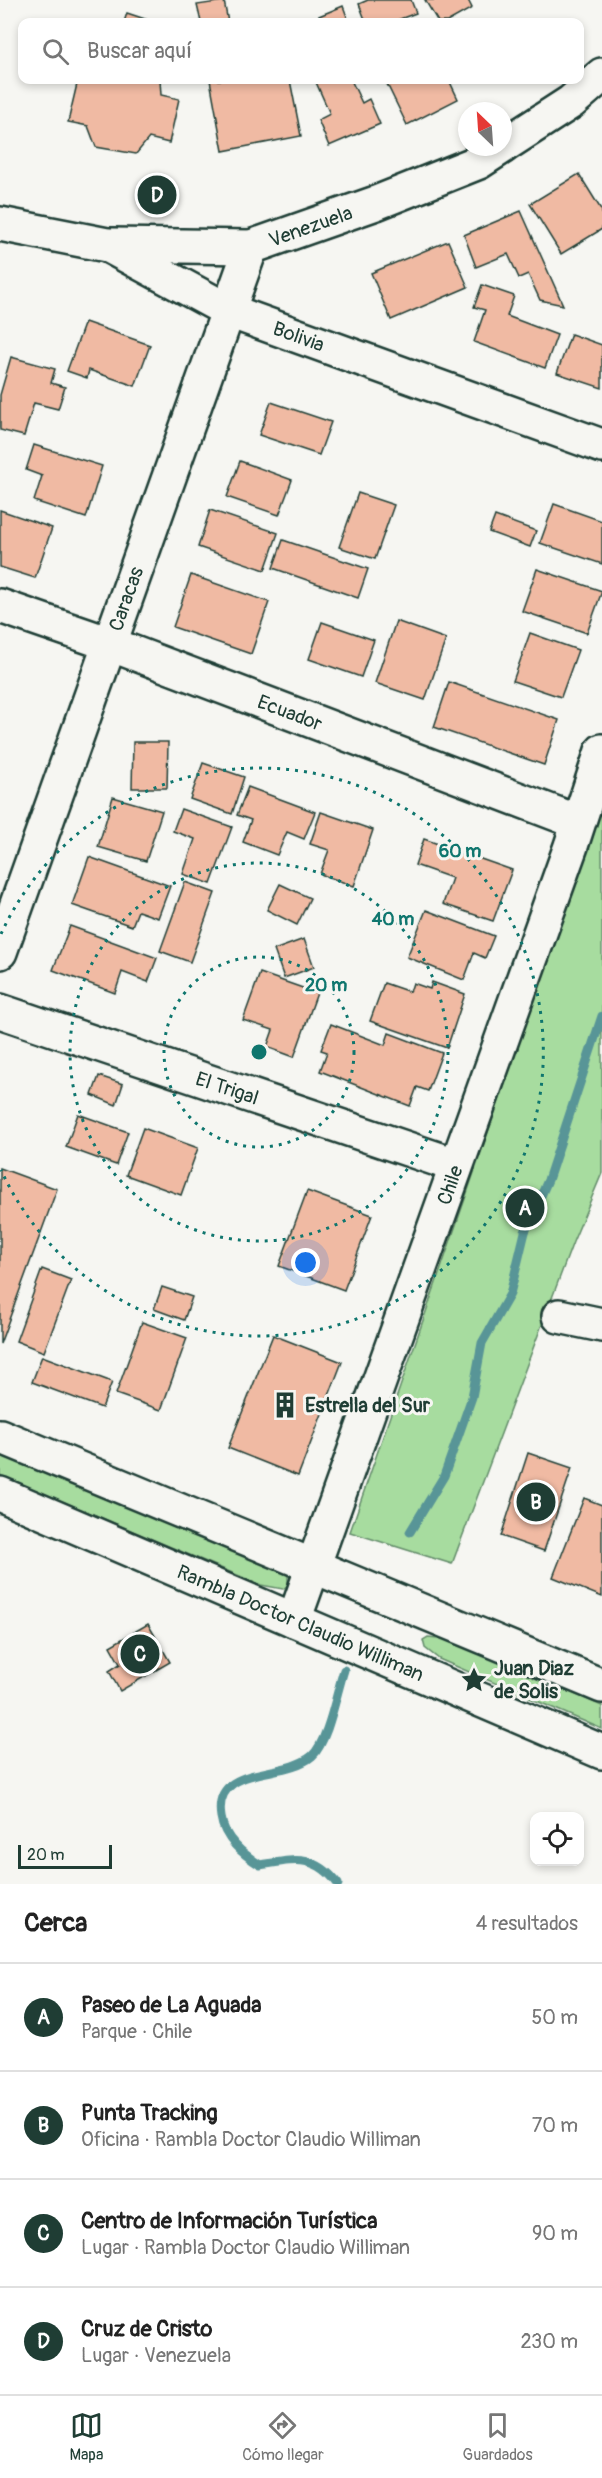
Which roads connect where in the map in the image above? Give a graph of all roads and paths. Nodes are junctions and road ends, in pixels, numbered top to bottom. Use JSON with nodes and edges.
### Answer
{"nodes":[{"id":1,"x":602,"y":75,"type":"edge"},
{"id":2,"x":512,"y":141,"type":"edge"},
{"id":3,"x":489,"y":156,"type":"edge"},
{"id":4,"x":0,"y":224,"type":"edge"},
{"id":5,"x":107,"y":245,"type":"junction"},
{"id":6,"x":251,"y":247,"type":"junction"},
{"id":7,"x":229,"y":311,"type":"junction"},
{"id":8,"x":602,"y":446,"type":"edge"},
{"id":9,"x":0,"y":606,"type":"edge"},
{"id":10,"x":110,"y":644,"type":"junction"},
{"id":11,"x":602,"y":751,"type":"edge"},
{"id":12,"x":578,"y":822,"type":"junction"},
{"id":13,"x":0,"y":952,"type":"edge"},
{"id":14,"x":0,"y":1011,"type":"edge"},
{"id":15,"x":455,"y":1165,"type":"junction"},
{"id":16,"x":559,"y":1316,"type":"dead end"},
{"id":17,"x":602,"y":1325,"type":"edge"},
{"id":18,"x":0,"y":1436,"type":"edge"},
{"id":19,"x":0,"y":1494,"type":"edge"},
{"id":20,"x":313,"y":1566,"type":"junction"},
{"id":21,"x":294,"y":1620,"type":"junction"},
{"id":22,"x":602,"y":1686,"type":"edge"},
{"id":23,"x":602,"y":1752,"type":"edge"}],
"edges":[{"from":1,"to":2,"type":"street","name":"Venezuela"},
{"from":3,"to":6,"type":"street","name":"Venezuela"},
{"from":4,"to":5,"type":"street","name":"Bolivia"},
{"from":5,"to":6,"type":"street","name":"Venezuela"},
{"from":5,"to":7,"type":"street","name":"Bolivia"},
{"from":6,"to":7,"type":"street","name":"Caracas"},
{"from":7,"to":8,"type":"street","name":"Bolivia"},
{"from":7,"to":10,"type":"street","name":"Caracas"},
{"from":9,"to":10,"type":"street","name":"Ecuador"},
{"from":10,"to":12,"type":"street","name":"Ecuador"},
{"from":10,"to":13,"type":"street","name":"Caracas"},
{"from":11,"to":12,"type":"street","name":"Chile"},
{"from":12,"to":15,"type":"street","name":"Chile"},
{"from":14,"to":15,"type":"street","name":"El Trigal"},
{"from":15,"to":20,"type":"street","name":"Chile"},
{"from":16,"to":17,"type":"street"},
{"from":18,"to":20,"type":"street"},
{"from":19,"to":21,"type":"street","name":"Rambla Doctor Claudio Williman"},
{"from":20,"to":21,"type":"street","name":"Chile"},
{"from":20,"to":22,"type":"street"},
{"from":21,"to":23,"type":"street","name":"Rambla Doctor Claudio Williman"}]}
